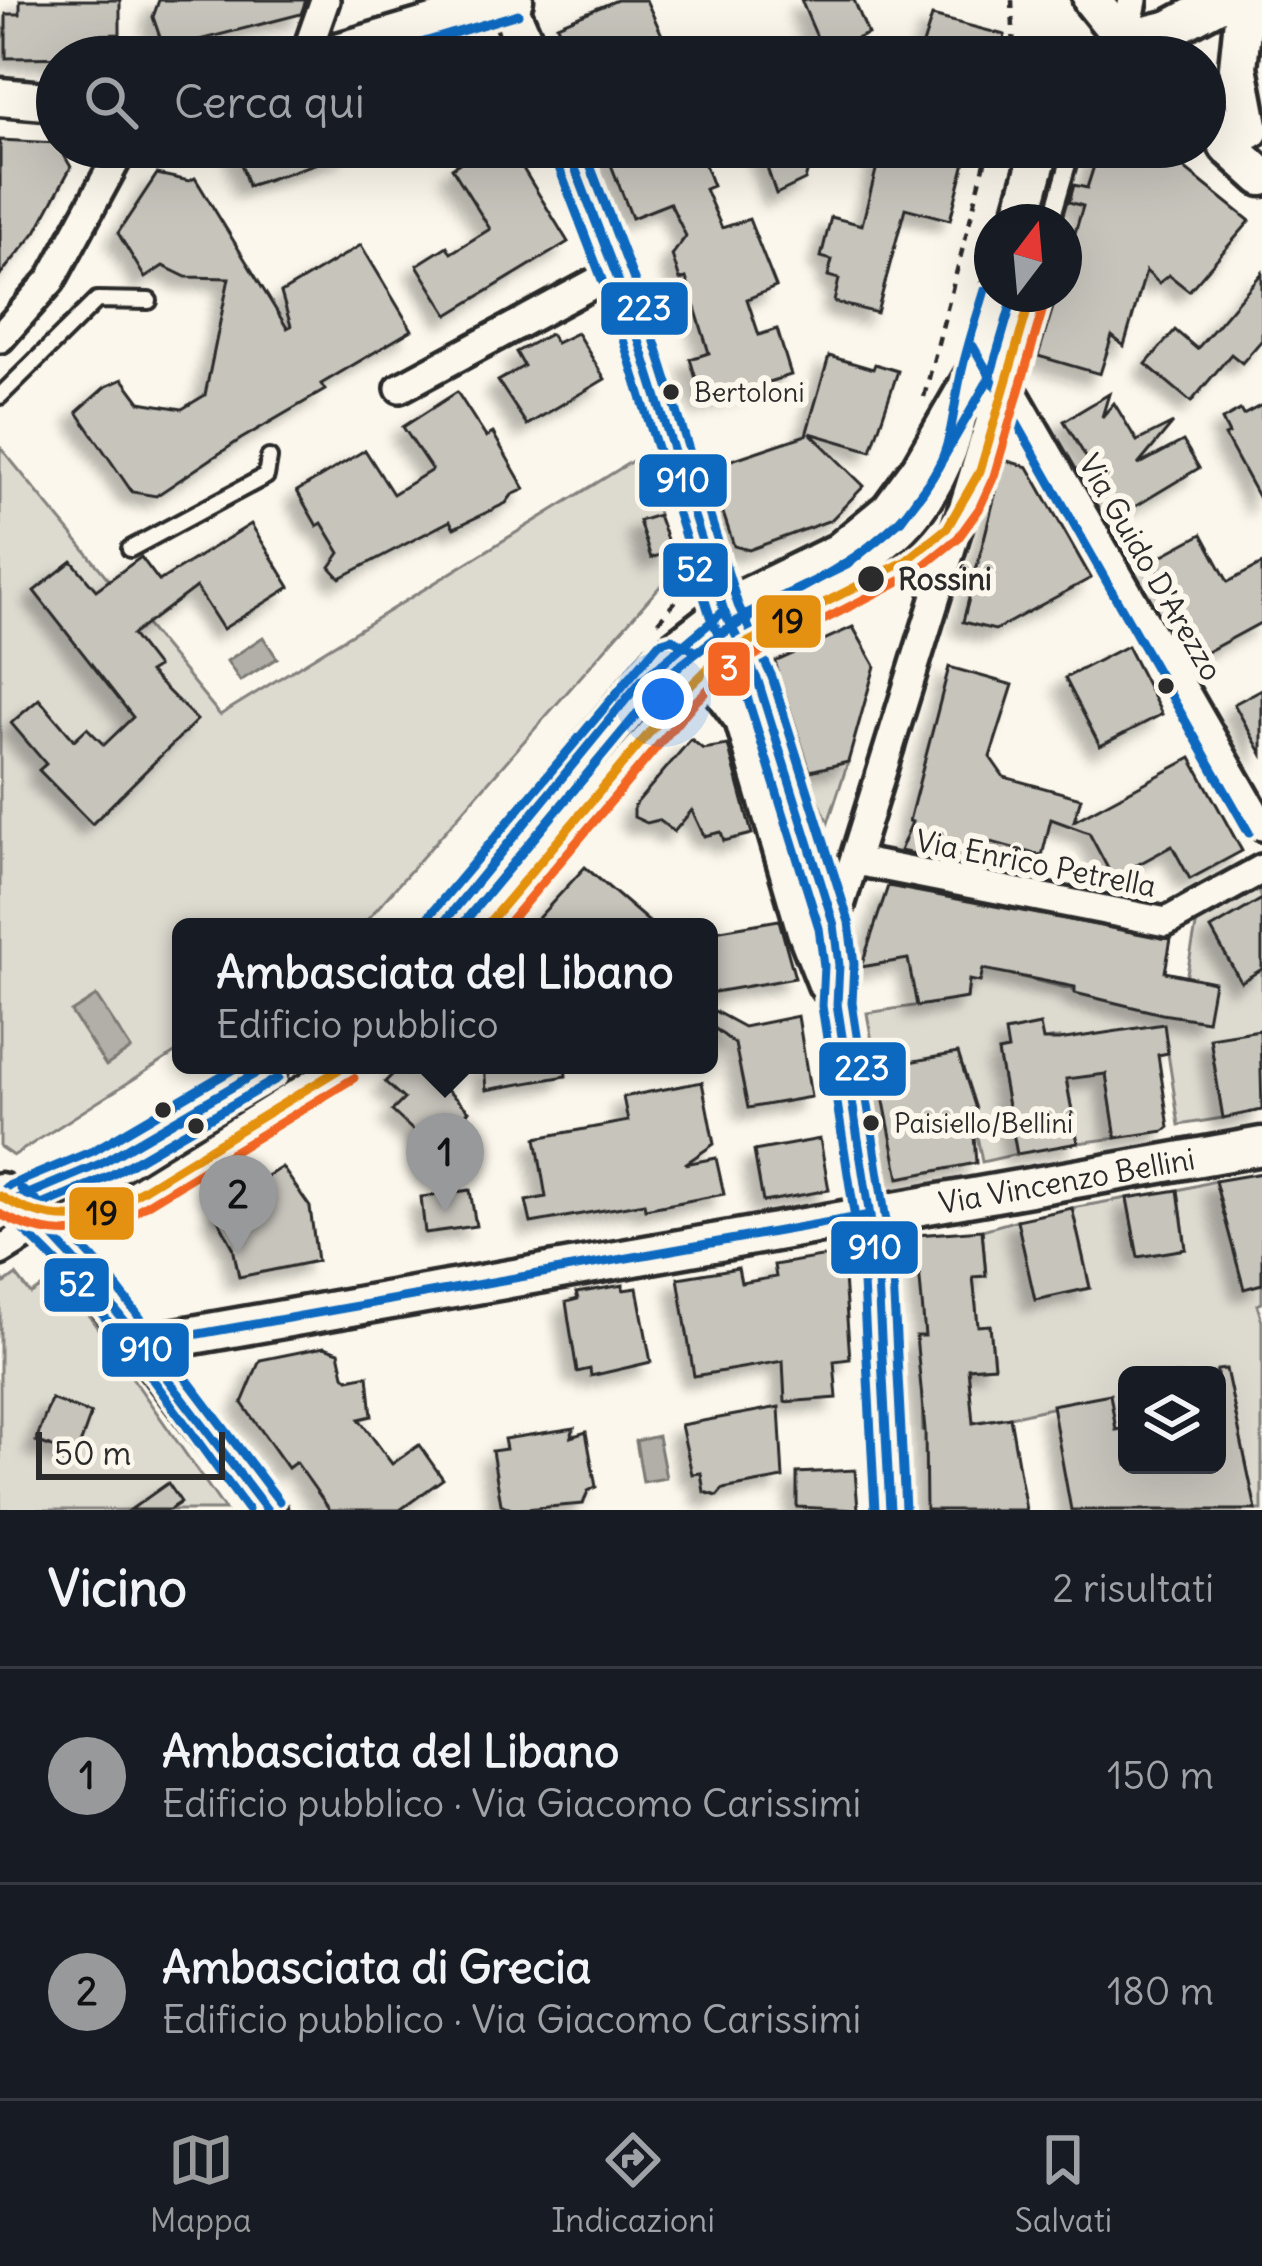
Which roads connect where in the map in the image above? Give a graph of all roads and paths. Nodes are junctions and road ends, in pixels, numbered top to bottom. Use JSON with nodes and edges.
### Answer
{"nodes":[{"id":1,"x":325,"y":0,"type":"edge"},
{"id":2,"x":1012,"y":0,"type":"edge"},
{"id":3,"x":1092,"y":0,"type":"edge"},
{"id":4,"x":1133,"y":0,"type":"edge"},
{"id":5,"x":1224,"y":0,"type":"edge"},
{"id":6,"x":1246,"y":0,"type":"edge"},
{"id":7,"x":506,"y":1,"type":"edge"},
{"id":8,"x":312,"y":36,"type":"edge"},
{"id":9,"x":390,"y":36,"type":"edge"},
{"id":10,"x":522,"y":36,"type":"edge"},
{"id":11,"x":1013,"y":36,"type":"edge"},
{"id":12,"x":1115,"y":36,"type":"edge"},
{"id":13,"x":1127,"y":36,"type":"edge"},
{"id":14,"x":1155,"y":36,"type":"edge"},
{"id":15,"x":0,"y":97,"type":"edge"},
{"id":16,"x":36,"y":100,"type":"edge"},
{"id":17,"x":1226,"y":118,"type":"edge"},
{"id":18,"x":1258,"y":139,"type":"edge"},
{"id":19,"x":1226,"y":142,"type":"edge"},
{"id":20,"x":112,"y":168,"type":"edge"},
{"id":21,"x":575,"y":168,"type":"edge"},
{"id":22,"x":984,"y":168,"type":"edge"},
{"id":23,"x":1035,"y":168,"type":"edge"},
{"id":24,"x":1067,"y":168,"type":"edge"},
{"id":25,"x":1262,"y":177,"type":"edge"},
{"id":26,"x":1025,"y":204,"type":"edge"},
{"id":27,"x":1056,"y":204,"type":"edge"},
{"id":28,"x":616,"y":272,"type":"junction"},
{"id":29,"x":149,"y":301,"type":"dead end"},
{"id":30,"x":996,"y":312,"type":"edge"},
{"id":31,"x":1018,"y":312,"type":"edge"},
{"id":32,"x":0,"y":338,"type":"edge"},
{"id":33,"x":989,"y":362,"type":"junction"},
{"id":34,"x":400,"y":388,"type":"dead end"},
{"id":35,"x":0,"y":396,"type":"edge"},
{"id":36,"x":925,"y":397,"type":"dead end"},
{"id":37,"x":269,"y":458,"type":"dead end"},
{"id":38,"x":963,"y":512,"type":"junction"},
{"id":39,"x":130,"y":549,"type":"dead end"},
{"id":40,"x":731,"y":624,"type":"junction"},
{"id":41,"x":683,"y":662,"type":"junction"},
{"id":42,"x":1262,"y":826,"type":"edge"},
{"id":43,"x":856,"y":861,"type":"junction"},
{"id":44,"x":1262,"y":869,"type":"edge"},
{"id":45,"x":447,"y":918,"type":"edge"},
{"id":46,"x":481,"y":918,"type":"edge"},
{"id":47,"x":833,"y":925,"type":"junction"},
{"id":48,"x":837,"y":1004,"type":"junction"},
{"id":49,"x":255,"y":1074,"type":"edge"},
{"id":50,"x":317,"y":1074,"type":"edge"},
{"id":51,"x":1262,"y":1146,"type":"edge"},
{"id":52,"x":6,"y":1197,"type":"edge"},
{"id":53,"x":871,"y":1215,"type":"junction"},
{"id":54,"x":42,"y":1225,"type":"junction"},
{"id":55,"x":0,"y":1252,"type":"edge"},
{"id":56,"x":142,"y":1344,"type":"junction"},
{"id":57,"x":267,"y":1510,"type":"edge"},
{"id":58,"x":890,"y":1510,"type":"edge"}],
"edges":[{"from":1,"to":8,"type":"street"},
{"from":2,"to":11,"type":"path"},
{"from":3,"to":12,"type":"street"},
{"from":4,"to":13,"type":"street"},
{"from":5,"to":14,"type":"street"},
{"from":6,"to":18,"type":"street"},
{"from":7,"to":9,"type":"street"},
{"from":7,"to":10,"type":"street"},
{"from":15,"to":16,"type":"street"},
{"from":17,"to":18,"type":"street"},
{"from":19,"to":25,"type":"street"},
{"from":20,"to":32,"type":"street"},
{"from":21,"to":28,"type":"street"},
{"from":22,"to":36,"type":"path"},
{"from":23,"to":26,"type":"street"},
{"from":24,"to":27,"type":"lane"},
{"from":28,"to":34,"type":"street"},
{"from":28,"to":40,"type":"street"},
{"from":29,"to":35,"type":"lane"},
{"from":30,"to":33,"type":"street"},
{"from":31,"to":33,"type":"lane"},
{"from":33,"to":38,"type":"street"},
{"from":33,"to":40,"type":"street"},
{"from":33,"to":42,"type":"street","name":"Via Guido D'Arezzo"},
{"from":37,"to":39,"type":"lane"},
{"from":38,"to":40,"type":"lane"},
{"from":38,"to":43,"type":"street"},
{"from":40,"to":41,"type":"street"},
{"from":40,"to":47,"type":"street"},
{"from":41,"to":45,"type":"street"},
{"from":41,"to":46,"type":"lane"},
{"from":41,"to":48,"type":"street"},
{"from":43,"to":44,"type":"street","name":"Via Enrico Petrella"},
{"from":43,"to":47,"type":"street"},
{"from":47,"to":48,"type":"street"},
{"from":48,"to":53,"type":"street"},
{"from":49,"to":52,"type":"street"},
{"from":50,"to":54,"type":"lane"},
{"from":51,"to":53,"type":"street","name":"Via Vincenzo Bellini"},
{"from":52,"to":54,"type":"street"},
{"from":53,"to":56,"type":"street","name":"Via Vincenzo Bellini"},
{"from":53,"to":58,"type":"street"},
{"from":54,"to":55,"type":"street"},
{"from":54,"to":56,"type":"street"},
{"from":56,"to":57,"type":"street"}]}
